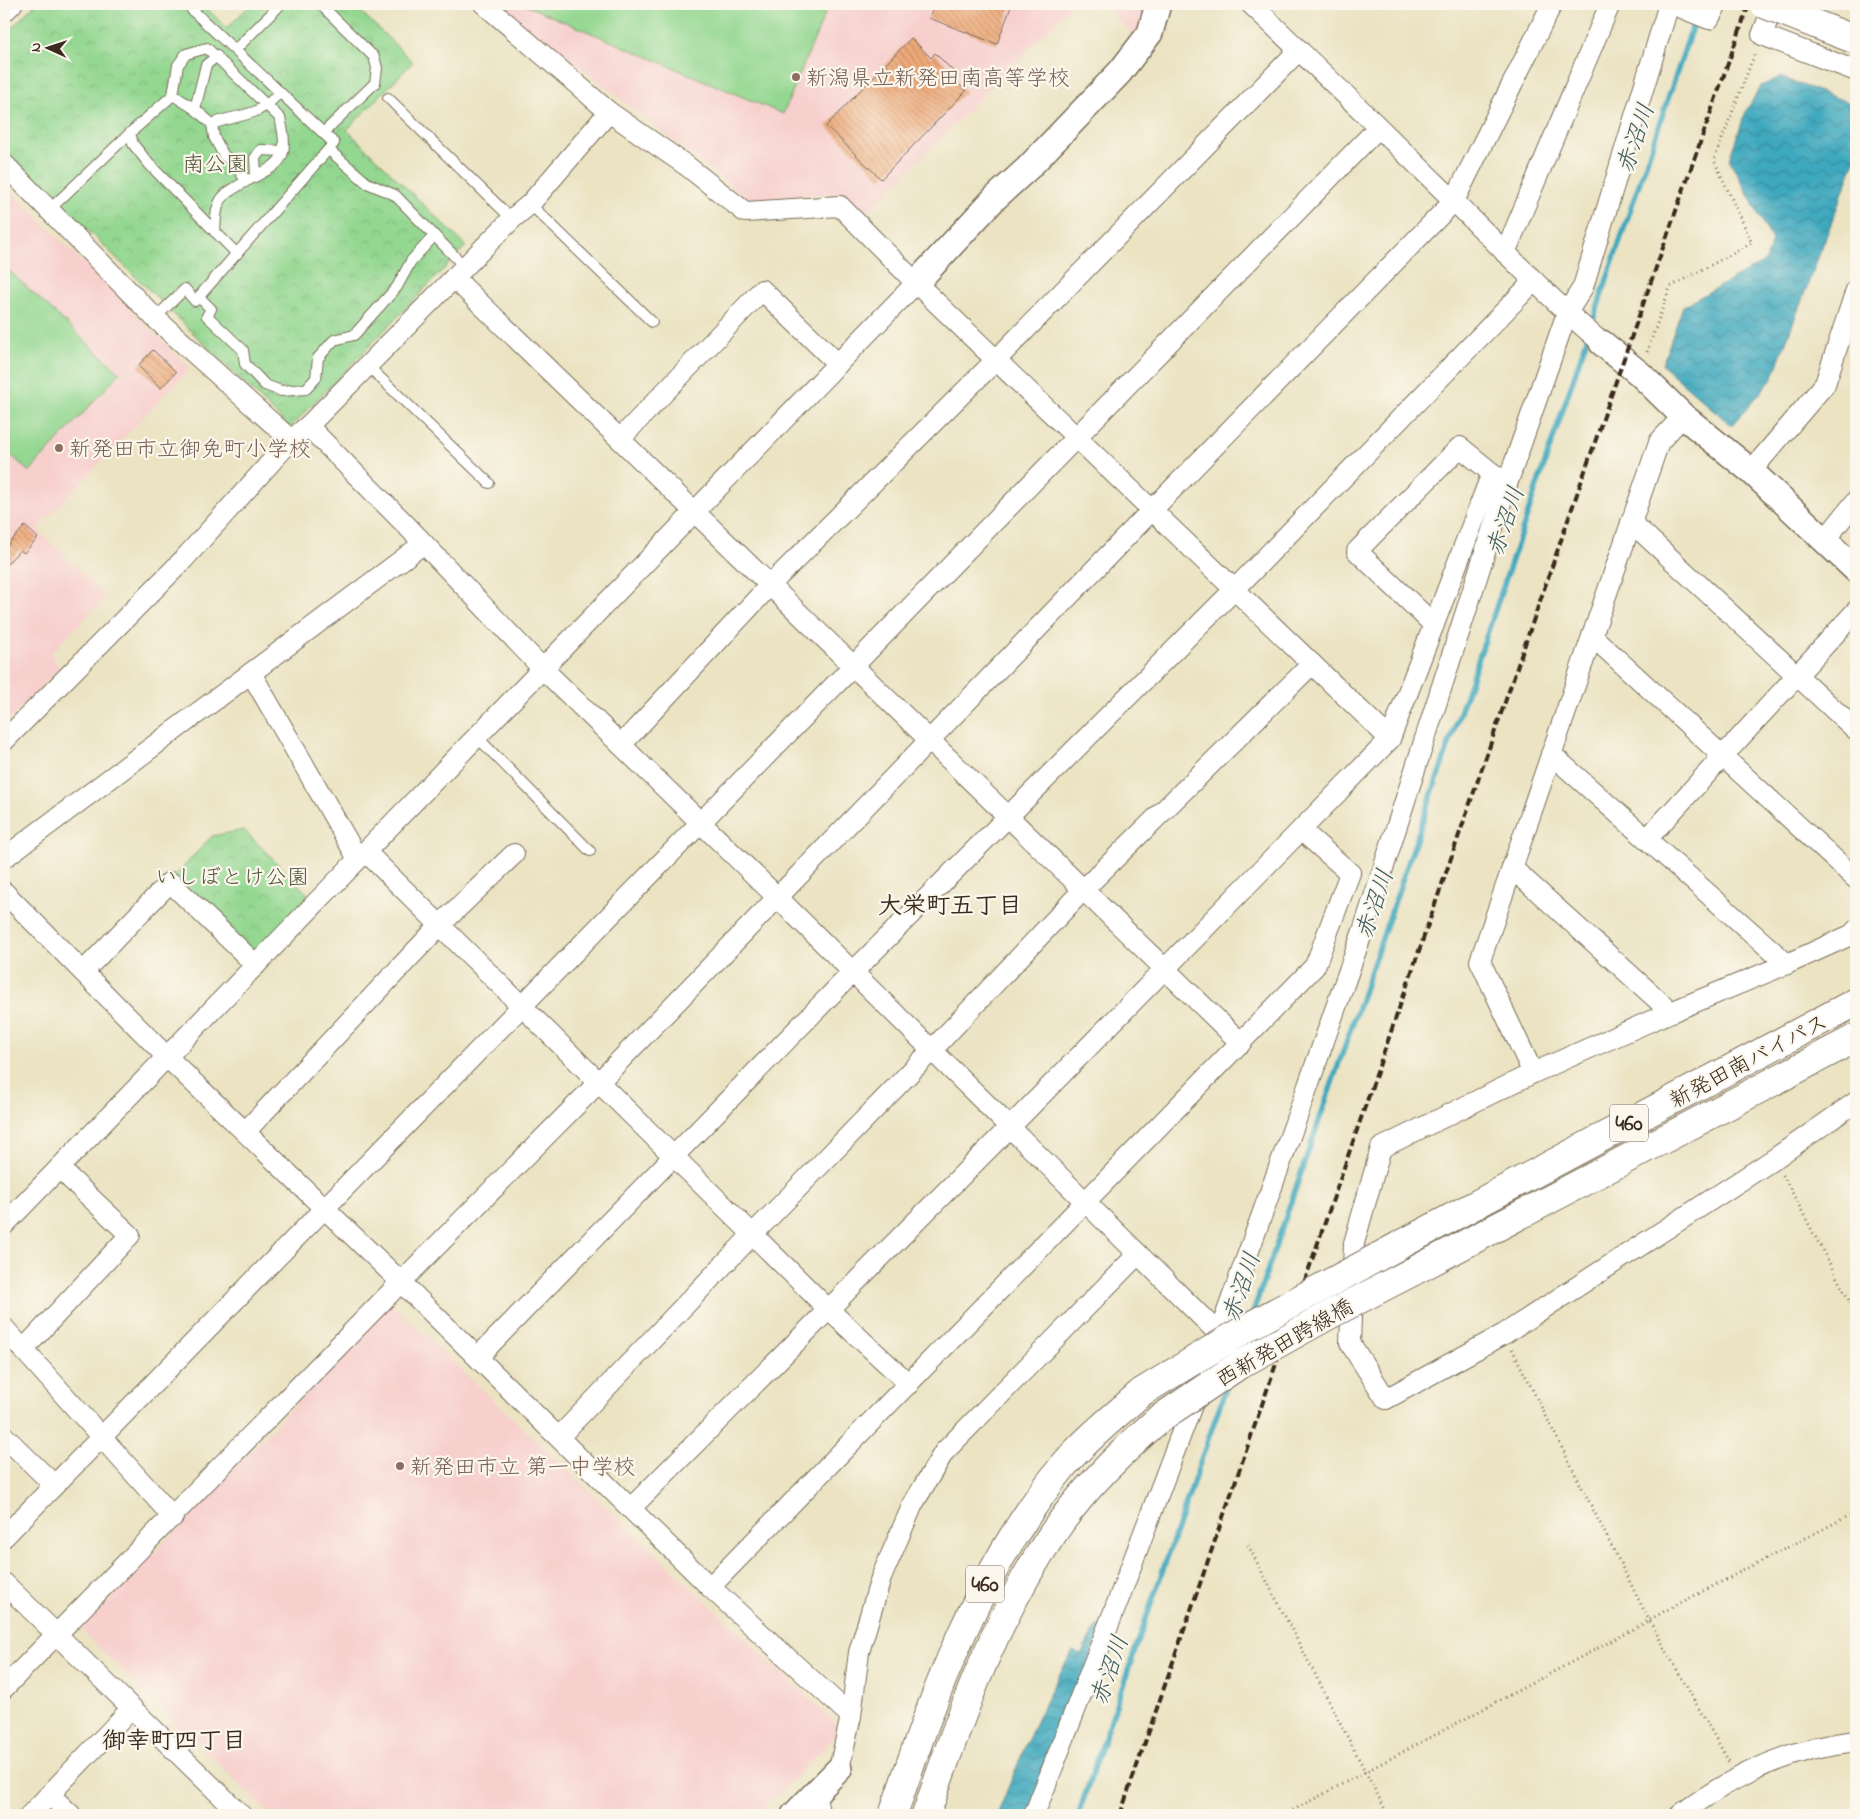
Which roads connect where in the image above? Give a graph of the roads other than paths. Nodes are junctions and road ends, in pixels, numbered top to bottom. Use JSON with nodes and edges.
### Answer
{"nodes":[{"id":1,"x":12,"y":4,"type":"edge"},
{"id":2,"x":200,"y":4,"type":"edge"},
{"id":3,"x":281,"y":4,"type":"edge"},
{"id":4,"x":320,"y":4,"type":"edge"},
{"id":5,"x":484,"y":4,"type":"edge"},
{"id":6,"x":1158,"y":4,"type":"edge"},
{"id":7,"x":1251,"y":4,"type":"edge"},
{"id":8,"x":1552,"y":4,"type":"edge"},
{"id":9,"x":1610,"y":4,"type":"edge"},
{"id":10,"x":1670,"y":4,"type":"edge"},
{"id":11,"x":1717,"y":4,"type":"edge"},
{"id":12,"x":1764,"y":4,"type":"edge"},
{"id":13,"x":1774,"y":4,"type":"edge"},
{"id":14,"x":4,"y":12,"type":"edge"},
{"id":15,"x":1856,"y":40,"type":"edge"},
{"id":16,"x":235,"y":50,"type":"junction"},
{"id":17,"x":1299,"y":50,"type":"junction"},
{"id":18,"x":217,"y":56,"type":"junction"},
{"id":19,"x":1856,"y":71,"type":"edge"},
{"id":20,"x":280,"y":92,"type":"junction"},
{"id":21,"x":173,"y":95,"type":"junction"},
{"id":22,"x":388,"y":98,"type":"dead end"},
{"id":23,"x":268,"y":105,"type":"junction"},
{"id":24,"x":195,"y":109,"type":"junction"},
{"id":25,"x":609,"y":112,"type":"junction"},
{"id":26,"x":212,"y":124,"type":"junction"},
{"id":27,"x":1378,"y":128,"type":"junction"},
{"id":28,"x":130,"y":133,"type":"junction"},
{"id":29,"x":323,"y":133,"type":"junction"},
{"id":30,"x":329,"y":150,"type":"junction"},
{"id":31,"x":283,"y":151,"type":"junction"},
{"id":32,"x":4,"y":164,"type":"edge"},
{"id":33,"x":256,"y":176,"type":"junction"},
{"id":34,"x":246,"y":181,"type":"junction"},
{"id":35,"x":1454,"y":201,"type":"junction"},
{"id":36,"x":530,"y":204,"type":"junction"},
{"id":37,"x":49,"y":210,"type":"junction"},
{"id":38,"x":512,"y":219,"type":"junction"},
{"id":39,"x":215,"y":232,"type":"junction"},
{"id":40,"x":434,"y":236,"type":"junction"},
{"id":41,"x":1505,"y":253,"type":"junction"},
{"id":42,"x":237,"y":254,"type":"junction"},
{"id":43,"x":460,"y":272,"type":"junction"},
{"id":44,"x":1534,"y":282,"type":"junction"},
{"id":45,"x":916,"y":284,"type":"junction"},
{"id":46,"x":1856,"y":290,"type":"edge"},
{"id":47,"x":199,"y":297,"type":"junction"},
{"id":48,"x":1567,"y":313,"type":"junction"},
{"id":49,"x":155,"y":318,"type":"junction"},
{"id":50,"x":652,"y":322,"type":"dead end"},
{"id":51,"x":1602,"y":343,"type":"joint"},
{"id":52,"x":996,"y":360,"type":"junction"},
{"id":53,"x":838,"y":364,"type":"junction"},
{"id":54,"x":368,"y":366,"type":"junction"},
{"id":55,"x":1683,"y":416,"type":"junction"},
{"id":56,"x":308,"y":426,"type":"junction"},
{"id":57,"x":1076,"y":437,"type":"junction"},
{"id":58,"x":620,"y":439,"type":"junction"},
{"id":59,"x":291,"y":440,"type":"junction"},
{"id":60,"x":1751,"y":471,"type":"junction"},
{"id":61,"x":1500,"y":479,"type":"junction"},
{"id":62,"x":489,"y":483,"type":"dead end"},
{"id":63,"x":1856,"y":501,"type":"edge"},
{"id":64,"x":1152,"y":510,"type":"junction"},
{"id":65,"x":695,"y":512,"type":"junction"},
{"id":66,"x":1631,"y":522,"type":"junction"},
{"id":67,"x":1825,"y":540,"type":"junction"},
{"id":68,"x":423,"y":544,"type":"junction"},
{"id":69,"x":1856,"y":570,"type":"edge"},
{"id":70,"x":770,"y":585,"type":"junction"},
{"id":71,"x":1235,"y":589,"type":"junction"},
{"id":72,"x":1856,"y":611,"type":"edge"},
{"id":73,"x":1434,"y":625,"type":"junction"},
{"id":74,"x":1592,"y":636,"type":"junction"},
{"id":75,"x":1312,"y":664,"type":"junction"},
{"id":76,"x":853,"y":666,"type":"junction"},
{"id":77,"x":543,"y":669,"type":"junction"},
{"id":78,"x":251,"y":673,"type":"junction"},
{"id":79,"x":1798,"y":675,"type":"junction"},
{"id":80,"x":1856,"y":730,"type":"edge"},
{"id":81,"x":477,"y":737,"type":"junction"},
{"id":82,"x":1390,"y":739,"type":"junction"},
{"id":83,"x":929,"y":740,"type":"junction"},
{"id":84,"x":4,"y":741,"type":"edge"},
{"id":85,"x":621,"y":745,"type":"junction"},
{"id":86,"x":1551,"y":754,"type":"junction"},
{"id":87,"x":1723,"y":757,"type":"junction"},
{"id":88,"x":1007,"y":816,"type":"junction"},
{"id":89,"x":700,"y":823,"type":"junction"},
{"id":90,"x":1301,"y":830,"type":"junction"},
{"id":91,"x":1647,"y":839,"type":"junction"},
{"id":92,"x":590,"y":851,"type":"dead end"},
{"id":93,"x":514,"y":854,"type":"dead end"},
{"id":94,"x":362,"y":856,"type":"junction"},
{"id":95,"x":4,"y":858,"type":"edge"},
{"id":96,"x":1512,"y":868,"type":"junction"},
{"id":97,"x":1856,"y":879,"type":"edge"},
{"id":98,"x":1083,"y":890,"type":"junction"},
{"id":99,"x":4,"y":892,"type":"edge"},
{"id":100,"x":778,"y":898,"type":"junction"},
{"id":101,"x":440,"y":925,"type":"junction"},
{"id":102,"x":1856,"y":930,"type":"edge"},
{"id":103,"x":1787,"y":964,"type":"junction"},
{"id":104,"x":256,"y":965,"type":"junction"},
{"id":105,"x":1164,"y":969,"type":"junction"},
{"id":106,"x":83,"y":972,"type":"junction"},
{"id":107,"x":853,"y":972,"type":"junction"},
{"id":108,"x":1856,"y":1002,"type":"edge"},
{"id":109,"x":522,"y":1006,"type":"junction"},
{"id":110,"x":1671,"y":1012,"type":"junction"},
{"id":111,"x":1856,"y":1038,"type":"edge"},
{"id":112,"x":1241,"y":1043,"type":"junction"},
{"id":113,"x":932,"y":1050,"type":"junction"},
{"id":114,"x":167,"y":1057,"type":"junction"},
{"id":115,"x":1533,"y":1073,"type":"junction"},
{"id":116,"x":599,"y":1082,"type":"junction"},
{"id":117,"x":1856,"y":1102,"type":"edge"},
{"id":118,"x":1010,"y":1127,"type":"junction"},
{"id":119,"x":245,"y":1132,"type":"junction"},
{"id":120,"x":674,"y":1156,"type":"junction"},
{"id":121,"x":59,"y":1168,"type":"junction"},
{"id":122,"x":1086,"y":1202,"type":"junction"},
{"id":123,"x":325,"y":1208,"type":"junction"},
{"id":124,"x":4,"y":1225,"type":"edge"},
{"id":125,"x":753,"y":1234,"type":"junction"},
{"id":126,"x":1402,"y":1244,"type":"joint"},
{"id":127,"x":1138,"y":1254,"type":"junction"},
{"id":128,"x":1412,"y":1272,"type":"joint"},
{"id":129,"x":401,"y":1282,"type":"junction"},
{"id":130,"x":828,"y":1309,"type":"junction"},
{"id":131,"x":4,"y":1328,"type":"edge"},
{"id":132,"x":1218,"y":1334,"type":"junction"},
{"id":133,"x":23,"y":1350,"type":"junction"},
{"id":134,"x":478,"y":1358,"type":"junction"},
{"id":135,"x":909,"y":1384,"type":"junction"},
{"id":136,"x":4,"y":1436,"type":"edge"},
{"id":137,"x":101,"y":1437,"type":"junction"},
{"id":138,"x":559,"y":1437,"type":"junction"},
{"id":139,"x":54,"y":1485,"type":"junction"},
{"id":140,"x":630,"y":1508,"type":"junction"},
{"id":141,"x":173,"y":1517,"type":"junction"},
{"id":142,"x":4,"y":1537,"type":"edge"},
{"id":143,"x":4,"y":1583,"type":"edge"},
{"id":144,"x":710,"y":1587,"type":"junction"},
{"id":145,"x":56,"y":1634,"type":"junction"},
{"id":146,"x":4,"y":1688,"type":"edge"},
{"id":147,"x":132,"y":1708,"type":"junction"},
{"id":148,"x":851,"y":1716,"type":"junction"},
{"id":149,"x":1856,"y":1741,"type":"edge"},
{"id":150,"x":839,"y":1769,"type":"joint"},
{"id":151,"x":50,"y":1795,"type":"junction"},
{"id":152,"x":818,"y":1804,"type":"edge"},
{"id":153,"x":30,"y":1815,"type":"edge"},
{"id":154,"x":71,"y":1815,"type":"edge"},
{"id":155,"x":241,"y":1815,"type":"edge"},
{"id":156,"x":794,"y":1815,"type":"edge"},
{"id":157,"x":893,"y":1815,"type":"edge"},
{"id":158,"x":926,"y":1815,"type":"edge"},
{"id":159,"x":1034,"y":1815,"type":"edge"},
{"id":160,"x":1680,"y":1815,"type":"edge"}],
"edges":[{"from":1,"to":14,"type":"street"},
{"from":2,"to":16,"type":"lane"},
{"from":3,"to":16,"type":"lane"},
{"from":4,"to":29,"type":"lane"},
{"from":5,"to":25,"type":"street"},
{"from":6,"to":45,"type":"street"},
{"from":7,"to":17,"type":"street"},
{"from":8,"to":35,"type":"street"},
{"from":9,"to":41,"type":"street"},
{"from":10,"to":11,"type":"street"},
{"from":10,"to":48,"type":"street"},
{"from":12,"to":15,"type":"highway","bridge":true},
{"from":13,"to":19,"type":"street"},
{"from":16,"to":20,"type":"lane"},
{"from":17,"to":27,"type":"street"},
{"from":17,"to":52,"type":"street"},
{"from":18,"to":21,"type":"lane"},
{"from":18,"to":23,"type":"lane"},
{"from":18,"to":24,"type":"lane"},
{"from":20,"to":23,"type":"lane"},
{"from":20,"to":29,"type":"lane"},
{"from":21,"to":24,"type":"lane"},
{"from":21,"to":28,"type":"lane"},
{"from":22,"to":38,"type":"lane"},
{"from":23,"to":26,"type":"lane"},
{"from":23,"to":31,"type":"lane"},
{"from":24,"to":26,"type":"lane"},
{"from":25,"to":36,"type":"street"},
{"from":25,"to":45,"type":"street"},
{"from":26,"to":34,"type":"lane"},
{"from":27,"to":35,"type":"street"},
{"from":27,"to":57,"type":"street"},
{"from":28,"to":37,"type":"lane"},
{"from":28,"to":39,"type":"lane"},
{"from":29,"to":30,"type":"lane"},
{"from":30,"to":40,"type":"lane"},
{"from":30,"to":42,"type":"lane"},
{"from":31,"to":33,"type":"lane"},
{"from":31,"to":33,"type":"lane"},
{"from":32,"to":37,"type":"street"},
{"from":33,"to":34,"type":"lane"},
{"from":34,"to":39,"type":"lane"},
{"from":35,"to":41,"type":"street"},
{"from":35,"to":64,"type":"street"},
{"from":36,"to":38,"type":"street"},
{"from":36,"to":50,"type":"lane"},
{"from":37,"to":49,"type":"street"},
{"from":38,"to":43,"type":"street"},
{"from":39,"to":42,"type":"lane"},
{"from":40,"to":43,"type":"lane"},
{"from":40,"to":47,"type":"lane"},
{"from":41,"to":44,"type":"street"},
{"from":42,"to":47,"type":"lane"},
{"from":43,"to":54,"type":"street"},
{"from":43,"to":58,"type":"street"},
{"from":44,"to":48,"type":"street"},
{"from":44,"to":71,"type":"street"},
{"from":45,"to":52,"type":"street"},
{"from":45,"to":53,"type":"street"},
{"from":46,"to":60,"type":"street"},
{"from":47,"to":49,"type":"lane"},
{"from":48,"to":51,"type":"street"},
{"from":48,"to":61,"type":"street"},
{"from":49,"to":59,"type":"street"},
{"from":51,"to":55,"type":"street"},
{"from":52,"to":57,"type":"street"},
{"from":52,"to":70,"type":"street"},
{"from":53,"to":58,"type":"street"},
{"from":53,"to":65,"type":"street"},
{"from":54,"to":56,"type":"street"},
{"from":54,"to":62,"type":"lane"},
{"from":55,"to":60,"type":"street"},
{"from":55,"to":66,"type":"street"},
{"from":56,"to":59,"type":"street"},
{"from":56,"to":68,"type":"street"},
{"from":57,"to":64,"type":"street"},
{"from":57,"to":76,"type":"street"},
{"from":58,"to":65,"type":"street"},
{"from":59,"to":84,"type":"street"},
{"from":60,"to":67,"type":"street"},
{"from":61,"to":73,"type":"street"},
{"from":61,"to":73,"type":"street"},
{"from":61,"to":132,"type":"street"},
{"from":63,"to":67,"type":"street"},
{"from":64,"to":71,"type":"street"},
{"from":64,"to":83,"type":"street"},
{"from":65,"to":70,"type":"street"},
{"from":65,"to":77,"type":"street"},
{"from":66,"to":74,"type":"street"},
{"from":66,"to":79,"type":"street"},
{"from":67,"to":69,"type":"street"},
{"from":68,"to":77,"type":"street"},
{"from":68,"to":78,"type":"street"},
{"from":70,"to":76,"type":"street"},
{"from":70,"to":85,"type":"street"},
{"from":71,"to":75,"type":"street"},
{"from":71,"to":88,"type":"street"},
{"from":72,"to":79,"type":"street"},
{"from":73,"to":82,"type":"street"},
{"from":74,"to":86,"type":"street"},
{"from":74,"to":87,"type":"street"},
{"from":75,"to":82,"type":"street"},
{"from":75,"to":98,"type":"street"},
{"from":76,"to":83,"type":"street"},
{"from":76,"to":89,"type":"street"},
{"from":77,"to":81,"type":"street"},
{"from":77,"to":85,"type":"street"},
{"from":78,"to":94,"type":"street"},
{"from":78,"to":95,"type":"street"},
{"from":79,"to":80,"type":"street"},
{"from":79,"to":87,"type":"street"},
{"from":81,"to":92,"type":"lane"},
{"from":81,"to":94,"type":"street"},
{"from":82,"to":90,"type":"street"},
{"from":83,"to":88,"type":"street"},
{"from":83,"to":100,"type":"street"},
{"from":85,"to":89,"type":"street"},
{"from":86,"to":91,"type":"street"},
{"from":86,"to":96,"type":"street"},
{"from":87,"to":91,"type":"street"},
{"from":87,"to":97,"type":"street"},
{"from":88,"to":98,"type":"street"},
{"from":88,"to":107,"type":"street"},
{"from":89,"to":100,"type":"street"},
{"from":89,"to":109,"type":"street"},
{"from":90,"to":105,"type":"street"},
{"from":90,"to":112,"type":"street"},
{"from":91,"to":103,"type":"street"},
{"from":93,"to":101,"type":"street"},
{"from":94,"to":101,"type":"street"},
{"from":94,"to":104,"type":"street"},
{"from":96,"to":110,"type":"street"},
{"from":96,"to":115,"type":"street"},
{"from":98,"to":105,"type":"street"},
{"from":98,"to":113,"type":"street"},
{"from":99,"to":106,"type":"street"},
{"from":100,"to":107,"type":"street"},
{"from":100,"to":116,"type":"street"},
{"from":101,"to":109,"type":"street"},
{"from":101,"to":119,"type":"street"},
{"from":102,"to":103,"type":"street"},
{"from":103,"to":110,"type":"street"},
{"from":104,"to":106,"type":"street"},
{"from":104,"to":114,"type":"street"},
{"from":105,"to":112,"type":"street"},
{"from":105,"to":118,"type":"street"},
{"from":106,"to":114,"type":"street"},
{"from":107,"to":113,"type":"street"},
{"from":107,"to":120,"type":"street"},
{"from":108,"to":126,"type":"highway","name":"新発田南バイパス","number":"460"},
{"from":109,"to":116,"type":"street"},
{"from":109,"to":123,"type":"street"},
{"from":110,"to":115,"type":"street"},
{"from":111,"to":128,"type":"highway","name":"新発田南バイパス","number":"460"},
{"from":112,"to":122,"type":"street"},
{"from":113,"to":118,"type":"street"},
{"from":113,"to":125,"type":"street"},
{"from":114,"to":119,"type":"street"},
{"from":114,"to":121,"type":"street"},
{"from":115,"to":117,"type":"street"},
{"from":116,"to":120,"type":"street"},
{"from":116,"to":129,"type":"street"},
{"from":118,"to":122,"type":"street"},
{"from":118,"to":130,"type":"street"},
{"from":119,"to":123,"type":"street"},
{"from":120,"to":125,"type":"street"},
{"from":120,"to":134,"type":"street"},
{"from":121,"to":124,"type":"street"},
{"from":121,"to":133,"type":"street"},
{"from":122,"to":127,"type":"street"},
{"from":122,"to":135,"type":"street"},
{"from":123,"to":129,"type":"street"},
{"from":123,"to":137,"type":"street"},
{"from":125,"to":130,"type":"street"},
{"from":125,"to":138,"type":"street"},
{"from":126,"to":157,"type":"highway","name":"西新発田跨線橋","number":"460","bridge":true},
{"from":127,"to":132,"type":"street"},
{"from":127,"to":148,"type":"street"},
{"from":128,"to":158,"type":"highway","name":"西新発田跨線橋","number":"460","bridge":true},
{"from":129,"to":134,"type":"street"},
{"from":129,"to":141,"type":"street"},
{"from":130,"to":135,"type":"street"},
{"from":130,"to":140,"type":"street"},
{"from":131,"to":133,"type":"street"},
{"from":132,"to":159,"type":"street"},
{"from":133,"to":137,"type":"street"},
{"from":134,"to":138,"type":"street"},
{"from":135,"to":144,"type":"street"},
{"from":136,"to":139,"type":"street"},
{"from":137,"to":139,"type":"street"},
{"from":137,"to":141,"type":"street"},
{"from":138,"to":140,"type":"street"},
{"from":139,"to":142,"type":"street"},
{"from":140,"to":144,"type":"street"},
{"from":141,"to":145,"type":"street"},
{"from":143,"to":145,"type":"street"},
{"from":144,"to":148,"type":"street"},
{"from":145,"to":146,"type":"street"},
{"from":145,"to":147,"type":"street"},
{"from":147,"to":151,"type":"street"},
{"from":147,"to":155,"type":"street"},
{"from":148,"to":150,"type":"street"},
{"from":149,"to":160,"type":"street"},
{"from":150,"to":152,"type":"street"},
{"from":151,"to":153,"type":"street"},
{"from":151,"to":154,"type":"street"},
{"from":152,"to":156,"type":"street"}]}
